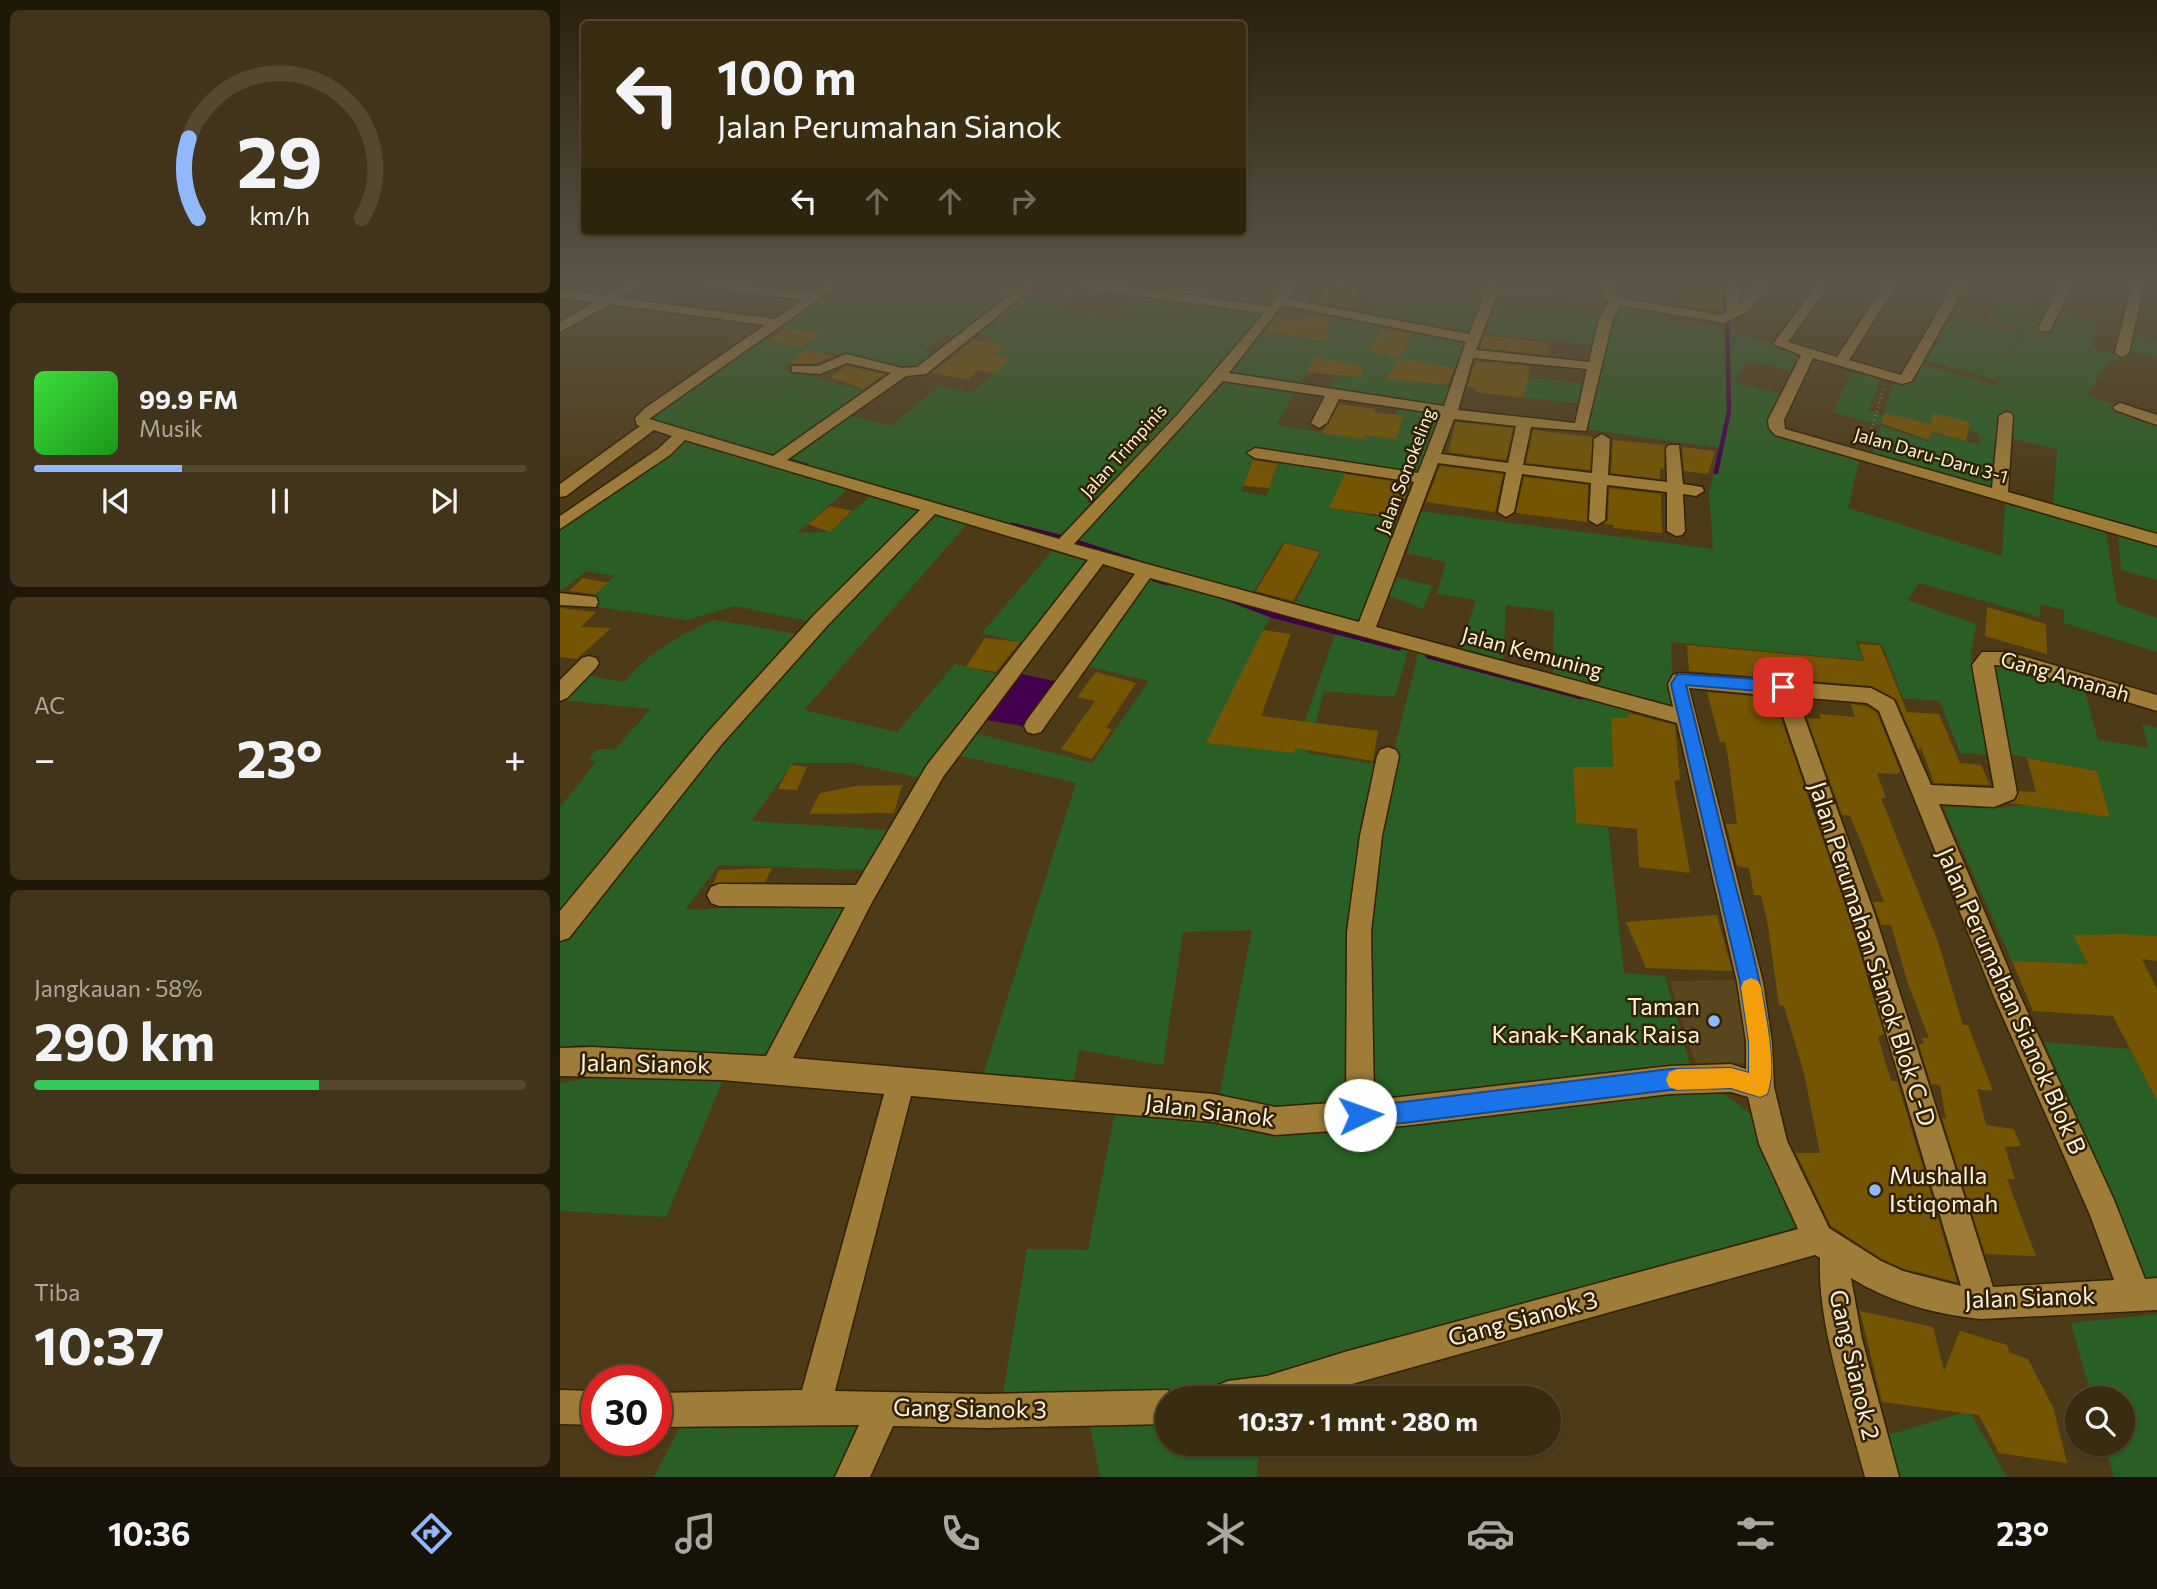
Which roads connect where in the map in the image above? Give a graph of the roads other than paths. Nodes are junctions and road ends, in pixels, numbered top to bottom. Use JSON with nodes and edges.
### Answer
{"nodes":[{"id":1,"x":734,"y":353,"type":"edge"},
{"id":2,"x":946,"y":353,"type":"edge"},
{"id":3,"x":1237,"y":353,"type":"edge"},
{"id":4,"x":1469,"y":353,"type":"edge"},
{"id":5,"x":1513,"y":353,"type":"edge"},
{"id":6,"x":1598,"y":353,"type":"edge"},
{"id":7,"x":1806,"y":353,"type":"edge"},
{"id":8,"x":1847,"y":353,"type":"edge"},
{"id":9,"x":1921,"y":353,"type":"edge"},
{"id":10,"x":1809,"y":354,"type":"junction"},
{"id":11,"x":1840,"y":363,"type":"junction"},
{"id":12,"x":1587,"y":365,"type":"dead end"},
{"id":13,"x":797,"y":369,"type":"dead end"},
{"id":14,"x":902,"y":372,"type":"junction"},
{"id":15,"x":1218,"y":376,"type":"junction"},
{"id":16,"x":1334,"y":393,"type":"junction"},
{"id":17,"x":2120,"y":407,"type":"dead end"},
{"id":18,"x":1450,"y":412,"type":"junction"},
{"id":19,"x":2006,"y":416,"type":"dead end"},
{"id":20,"x":2157,"y":419,"type":"edge"},
{"id":21,"x":1320,"y":423,"type":"dead end"},
{"id":22,"x":652,"y":425,"type":"junction"},
{"id":23,"x":1523,"y":427,"type":"dead end"},
{"id":24,"x":683,"y":433,"type":"junction"},
{"id":25,"x":1602,"y":439,"type":"dead end"},
{"id":26,"x":1674,"y":448,"type":"dead end"},
{"id":27,"x":1255,"y":453,"type":"dead end"},
{"id":28,"x":1432,"y":458,"type":"junction"},
{"id":29,"x":777,"y":460,"type":"junction"},
{"id":30,"x":1514,"y":469,"type":"junction"},
{"id":31,"x":1424,"y":479,"type":"junction"},
{"id":32,"x":1599,"y":479,"type":"junction"},
{"id":33,"x":1675,"y":488,"type":"junction"},
{"id":34,"x":1696,"y":491,"type":"dead end"},
{"id":35,"x":560,"y":492,"type":"edge"},
{"id":36,"x":2000,"y":496,"type":"junction"},
{"id":37,"x":932,"y":507,"type":"junction"},
{"id":38,"x":1506,"y":512,"type":"dead end"},
{"id":39,"x":1597,"y":520,"type":"dead end"},
{"id":40,"x":560,"y":524,"type":"edge"},
{"id":41,"x":1676,"y":531,"type":"dead end"},
{"id":42,"x":2157,"y":540,"type":"edge"},
{"id":43,"x":1063,"y":545,"type":"junction"},
{"id":44,"x":1099,"y":556,"type":"junction"},
{"id":45,"x":1146,"y":571,"type":"junction"},
{"id":46,"x":560,"y":599,"type":"edge"},
{"id":47,"x":589,"y":602,"type":"dead end"},
{"id":48,"x":1365,"y":632,"type":"junction"},
{"id":49,"x":589,"y":663,"type":"dead end"},
{"id":50,"x":1783,"y":687,"type":"junction"},
{"id":51,"x":560,"y":693,"type":"edge"},
{"id":52,"x":2157,"y":703,"type":"edge"},
{"id":53,"x":1686,"y":718,"type":"junction"},
{"id":54,"x":1034,"y":726,"type":"dead end"},
{"id":55,"x":1388,"y":756,"type":"dead end"},
{"id":56,"x":1922,"y":794,"type":"junction"},
{"id":57,"x":719,"y":895,"type":"dead end"},
{"id":58,"x":863,"y":896,"type":"junction"},
{"id":59,"x":560,"y":930,"type":"edge"},
{"id":60,"x":560,"y":1062,"type":"edge"},
{"id":61,"x":773,"y":1070,"type":"junction"},
{"id":62,"x":901,"y":1082,"type":"junction"},
{"id":63,"x":1760,"y":1087,"type":"junction"},
{"id":64,"x":1360,"y":1115,"type":"junction"},
{"id":65,"x":1827,"y":1245,"type":"junction"},
{"id":66,"x":2146,"y":1294,"type":"edge"},
{"id":67,"x":1982,"y":1303,"type":"junction"},
{"id":68,"x":1288,"y":1386,"type":"edge"},
{"id":69,"x":814,"y":1406,"type":"junction"},
{"id":70,"x":560,"y":1407,"type":"edge"},
{"id":71,"x":1155,"y":1407,"type":"edge"},
{"id":72,"x":581,"y":1408,"type":"edge"},
{"id":73,"x":884,"y":1408,"type":"junction"},
{"id":74,"x":672,"y":1410,"type":"edge"},
{"id":75,"x":852,"y":1477,"type":"edge"},
{"id":76,"x":1882,"y":1477,"type":"edge"}],
"edges":[{"from":1,"to":22,"type":"street"},
{"from":2,"to":14,"type":"street"},
{"from":3,"to":15,"type":"street","name":"Jalan Trimpinis"},
{"from":4,"to":18,"type":"street","name":"Jalan Sonokeling"},
{"from":5,"to":12,"type":"street"},
{"from":6,"to":18,"type":"street"},
{"from":7,"to":10,"type":"street"},
{"from":8,"to":11,"type":"street"},
{"from":9,"to":11,"type":"street"},
{"from":10,"to":11,"type":"street"},
{"from":10,"to":36,"type":"street","name":"Jalan Daru-Daru 3-1"},
{"from":13,"to":14,"type":"street"},
{"from":14,"to":29,"type":"street"},
{"from":15,"to":16,"type":"street"},
{"from":15,"to":43,"type":"street","name":"Jalan Trimpinis"},
{"from":16,"to":18,"type":"street"},
{"from":16,"to":21,"type":"street"},
{"from":17,"to":20,"type":"street"},
{"from":18,"to":28,"type":"street","name":"Jalan Sonokeling"},
{"from":19,"to":36,"type":"street"},
{"from":22,"to":24,"type":"street","name":"Jalan Kemuning"},
{"from":22,"to":35,"type":"street"},
{"from":23,"to":30,"type":"street"},
{"from":24,"to":29,"type":"street","name":"Jalan Kemuning"},
{"from":24,"to":40,"type":"street"},
{"from":25,"to":32,"type":"street"},
{"from":26,"to":33,"type":"street"},
{"from":27,"to":31,"type":"street"},
{"from":28,"to":30,"type":"street"},
{"from":28,"to":31,"type":"street","name":"Jalan Sonokeling"},
{"from":29,"to":37,"type":"street","name":"Jalan Kemuning"},
{"from":30,"to":32,"type":"street"},
{"from":30,"to":38,"type":"street"},
{"from":31,"to":48,"type":"street","name":"Jalan Sonokeling"},
{"from":32,"to":33,"type":"street"},
{"from":32,"to":39,"type":"street"},
{"from":33,"to":34,"type":"street"},
{"from":33,"to":41,"type":"street"},
{"from":36,"to":42,"type":"street","name":"Jalan Daru-Daru 3-1"},
{"from":37,"to":43,"type":"street","name":"Jalan Kemuning"},
{"from":37,"to":59,"type":"street"},
{"from":43,"to":44,"type":"street","name":"Jalan Kemuning"},
{"from":44,"to":45,"type":"street","name":"Jalan Kemuning"},
{"from":44,"to":58,"type":"street"},
{"from":45,"to":48,"type":"street","name":"Jalan Kemuning"},
{"from":45,"to":54,"type":"street"},
{"from":46,"to":47,"type":"street"},
{"from":48,"to":53,"type":"street","name":"Jalan Kemuning"},
{"from":49,"to":51,"type":"street"},
{"from":50,"to":53,"type":"street"},
{"from":50,"to":56,"type":"street","name":"Jalan Perumahan Sianok Blok B"},
{"from":50,"to":67,"type":"street","name":"Jalan Perumahan Sianok Blok C-D"},
{"from":52,"to":56,"type":"street","name":"Gang Amanah"},
{"from":53,"to":63,"type":"street"},
{"from":55,"to":64,"type":"street"},
{"from":56,"to":66,"type":"street","name":"Jalan Perumahan Sianok Blok B"},
{"from":57,"to":58,"type":"street"},
{"from":58,"to":61,"type":"street"},
{"from":60,"to":61,"type":"street","name":"Jalan Sianok"},
{"from":61,"to":62,"type":"street","name":"Jalan Sianok"},
{"from":62,"to":64,"type":"street","name":"Jalan Sianok"},
{"from":62,"to":69,"type":"street"},
{"from":63,"to":64,"type":"street","name":"Jalan Sianok"},
{"from":63,"to":65,"type":"street"},
{"from":65,"to":67,"type":"street","name":"Jalan Sianok"},
{"from":65,"to":68,"type":"street","name":"Gang Sianok 3"},
{"from":65,"to":76,"type":"street","name":"Gang Sianok 2"},
{"from":66,"to":67,"type":"street","name":"Jalan Sianok"},
{"from":69,"to":73,"type":"street","name":"Gang Sianok 3"},
{"from":69,"to":74,"type":"street","name":"Gang Sianok 3"},
{"from":70,"to":72,"type":"street"},
{"from":71,"to":73,"type":"street","name":"Gang Sianok 3"},
{"from":73,"to":75,"type":"street"}]}
